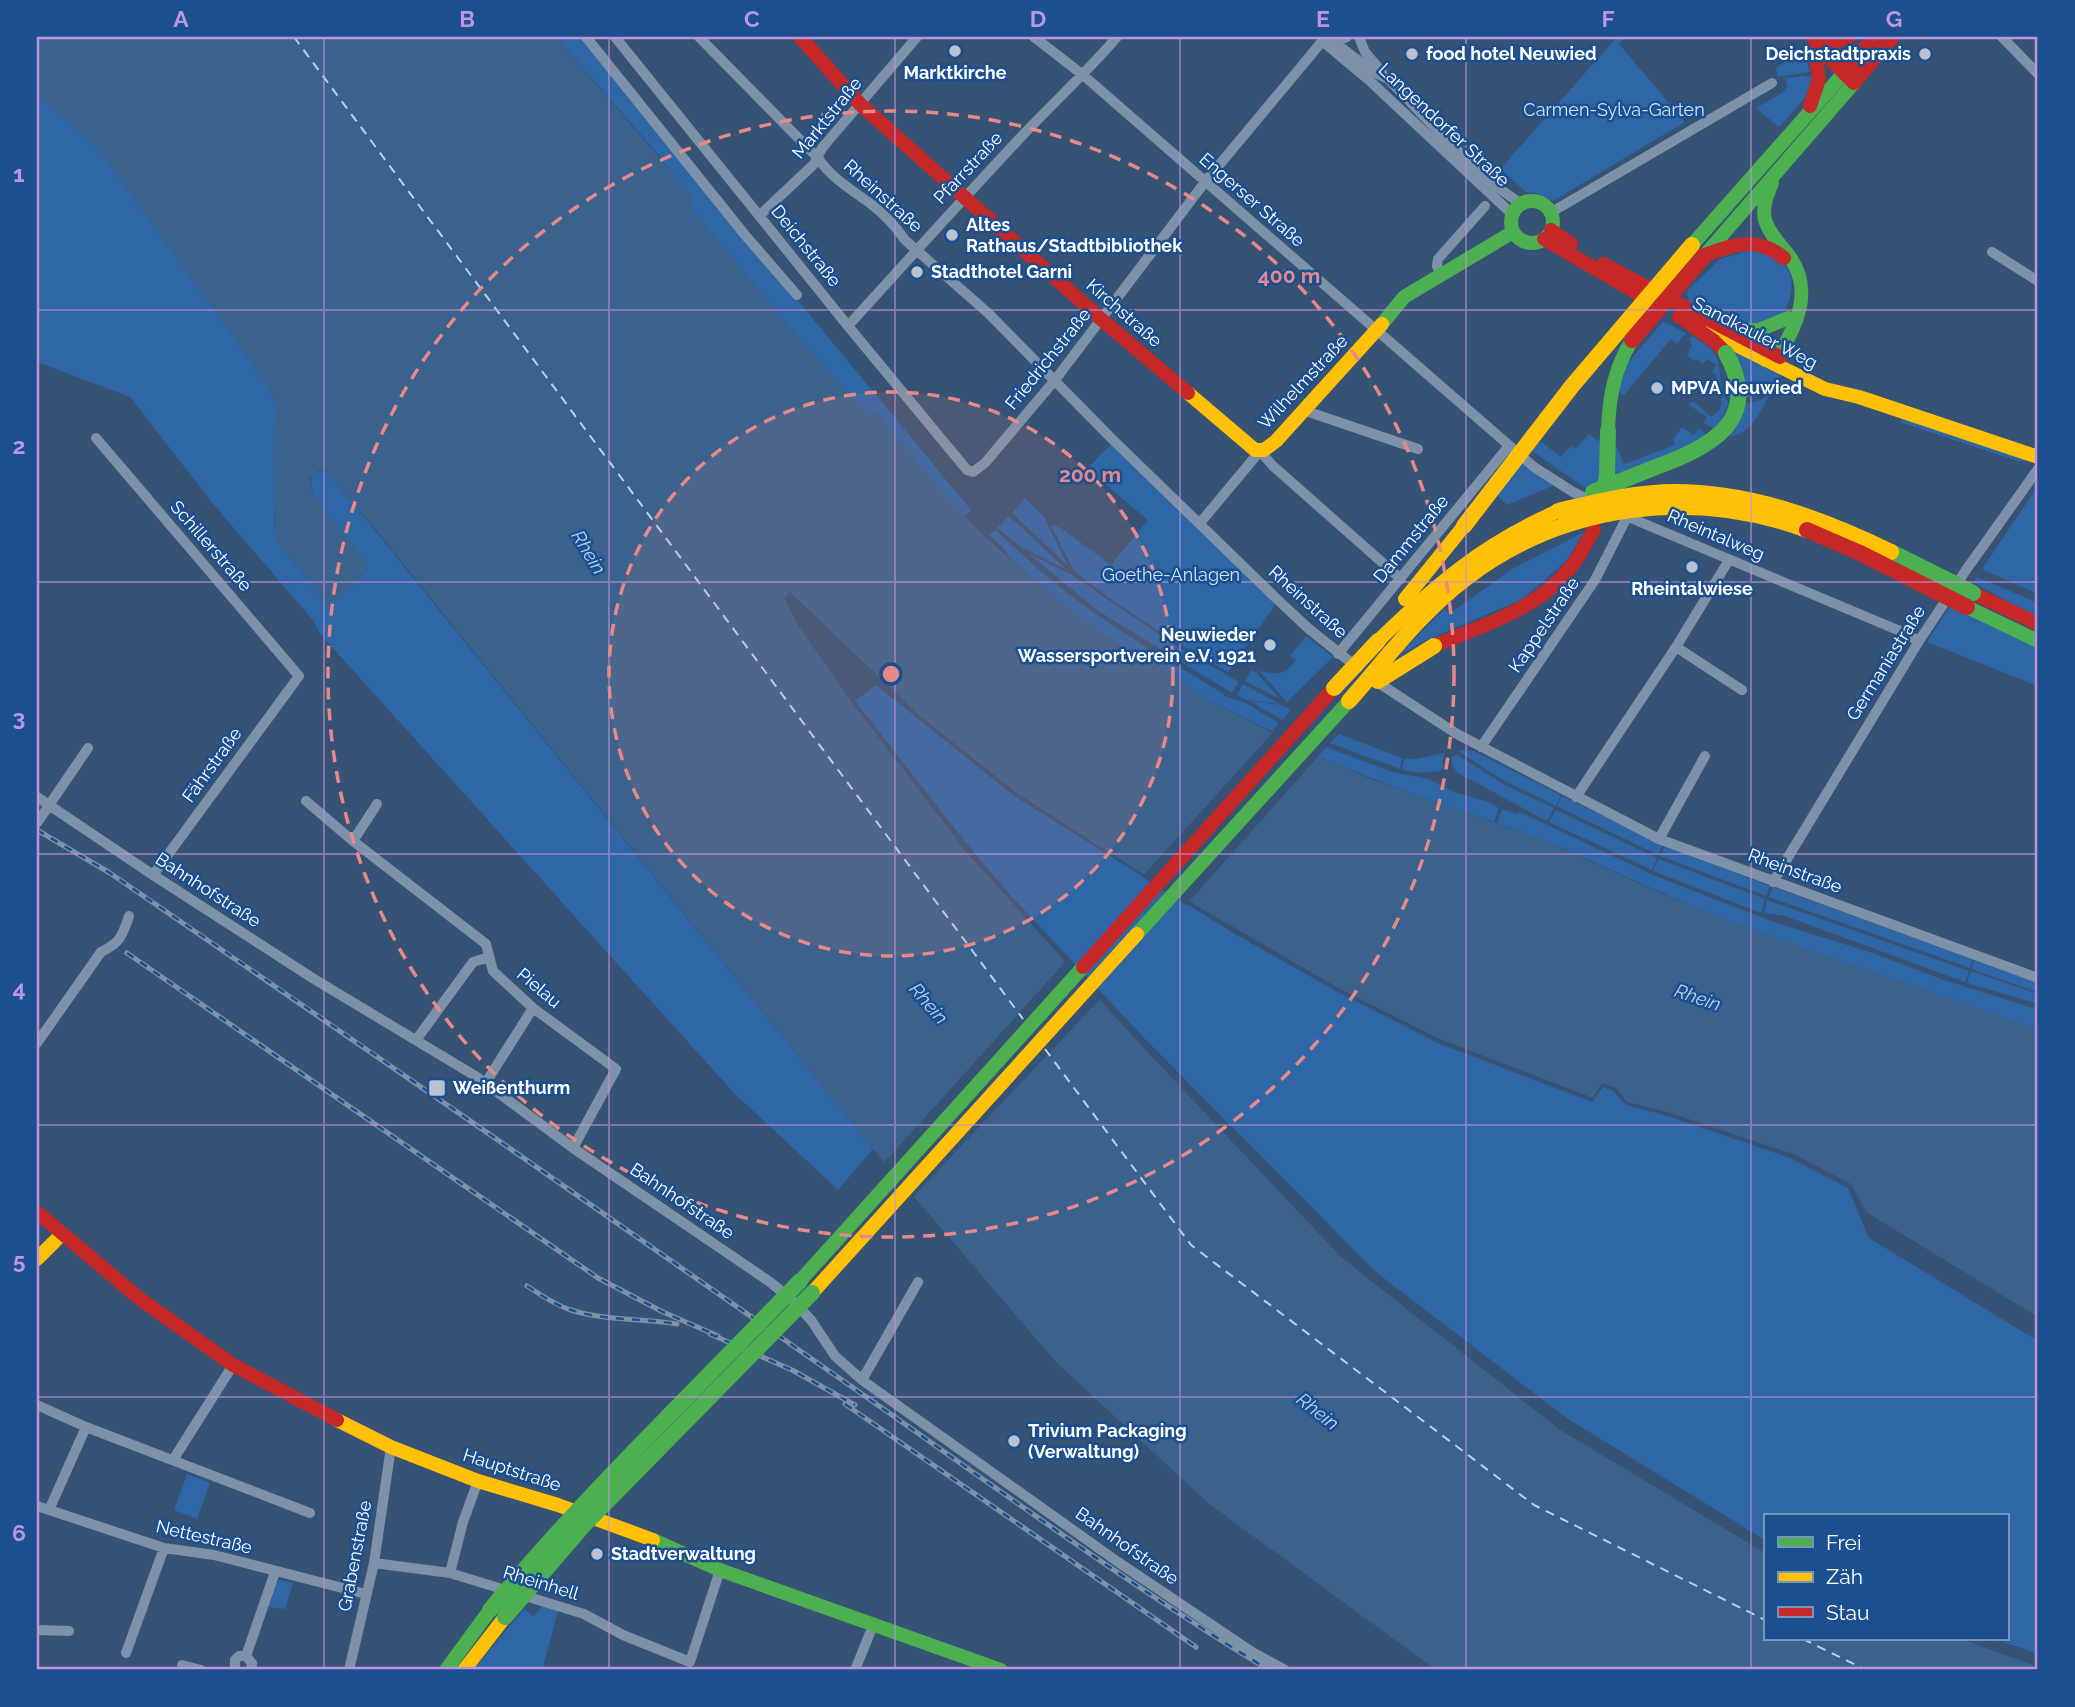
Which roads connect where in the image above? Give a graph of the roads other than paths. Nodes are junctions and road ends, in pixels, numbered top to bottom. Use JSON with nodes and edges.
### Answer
{"nodes":[{"id":1,"x":586,"y":37,"type":"edge"},
{"id":2,"x":699,"y":37,"type":"edge"},
{"id":3,"x":800,"y":37,"type":"edge"},
{"id":4,"x":917,"y":37,"type":"edge"},
{"id":5,"x":1034,"y":37,"type":"edge"},
{"id":6,"x":1117,"y":37,"type":"edge"},
{"id":7,"x":1347,"y":37,"type":"edge"},
{"id":8,"x":1359,"y":37,"type":"edge"},
{"id":9,"x":1849,"y":37,"type":"edge"},
{"id":10,"x":1874,"y":37,"type":"edge"},
{"id":11,"x":1893,"y":37,"type":"edge"},
{"id":12,"x":2002,"y":37,"type":"edge"},
{"id":13,"x":621,"y":39,"type":"edge"},
{"id":14,"x":1328,"y":41,"type":"edge"},
{"id":15,"x":1813,"y":42,"type":"edge"},
{"id":16,"x":2038,"y":74,"type":"edge"},
{"id":17,"x":1083,"y":75,"type":"junction"},
{"id":18,"x":1849,"y":78,"type":"junction"},
{"id":19,"x":1388,"y":79,"type":"junction"},
{"id":20,"x":1772,"y":83,"type":"dead end"},
{"id":21,"x":860,"y":104,"type":"junction"},
{"id":22,"x":1807,"y":114,"type":"junction"},
{"id":23,"x":818,"y":158,"type":"junction"},
{"id":24,"x":1777,"y":170,"type":"junction"},
{"id":25,"x":1205,"y":182,"type":"junction"},
{"id":26,"x":966,"y":197,"type":"junction"},
{"id":27,"x":1485,"y":206,"type":"dead end"},
{"id":28,"x":1517,"y":209,"type":"junction"},
{"id":29,"x":1550,"y":213,"type":"junction"},
{"id":30,"x":759,"y":216,"type":"junction"},
{"id":31,"x":1513,"y":232,"type":"junction"},
{"id":32,"x":1547,"y":234,"type":"junction"},
{"id":33,"x":917,"y":250,"type":"junction"},
{"id":34,"x":1698,"y":250,"type":"junction"},
{"id":35,"x":1992,"y":253,"type":"dead end"},
{"id":36,"x":1440,"y":273,"type":"junction"},
{"id":37,"x":2038,"y":281,"type":"edge"},
{"id":38,"x":1640,"y":290,"type":"junction"},
{"id":39,"x":797,"y":295,"type":"dead end"},
{"id":40,"x":1679,"y":316,"type":"junction"},
{"id":41,"x":1788,"y":318,"type":"junction"},
{"id":42,"x":1102,"y":320,"type":"junction"},
{"id":43,"x":848,"y":326,"type":"junction"},
{"id":44,"x":1728,"y":329,"type":"junction"},
{"id":45,"x":1376,"y":331,"type":"junction"},
{"id":46,"x":1790,"y":334,"type":"junction"},
{"id":47,"x":1770,"y":356,"type":"junction"},
{"id":48,"x":1793,"y":364,"type":"junction"},
{"id":49,"x":1055,"y":380,"type":"junction"},
{"id":50,"x":1859,"y":397,"type":"junction"},
{"id":51,"x":1303,"y":411,"type":"junction"},
{"id":52,"x":96,"y":438,"type":"dead end"},
{"id":53,"x":1509,"y":446,"type":"junction"},
{"id":54,"x":1418,"y":449,"type":"dead end"},
{"id":55,"x":1260,"y":451,"type":"junction"},
{"id":56,"x":2038,"y":457,"type":"edge"},
{"id":57,"x":2038,"y":469,"type":"edge"},
{"id":58,"x":973,"y":472,"type":"joint"},
{"id":59,"x":1558,"y":512,"type":"junction"},
{"id":60,"x":1627,"y":517,"type":"junction"},
{"id":61,"x":1200,"y":523,"type":"junction"},
{"id":62,"x":1729,"y":560,"type":"junction"},
{"id":63,"x":1401,"y":579,"type":"junction"},
{"id":64,"x":1970,"y":600,"type":"junction"},
{"id":65,"x":2038,"y":624,"type":"edge"},
{"id":66,"x":1378,"y":640,"type":"junction"},
{"id":67,"x":1919,"y":641,"type":"junction"},
{"id":68,"x":2038,"y":641,"type":"edge"},
{"id":69,"x":1676,"y":647,"type":"junction"},
{"id":70,"x":1338,"y":654,"type":"junction"},
{"id":71,"x":299,"y":676,"type":"joint"},
{"id":72,"x":1742,"y":690,"type":"dead end"},
{"id":73,"x":1349,"y":701,"type":"junction"},
{"id":74,"x":1481,"y":747,"type":"junction"},
{"id":75,"x":88,"y":748,"type":"dead end"},
{"id":76,"x":1705,"y":755,"type":"dead end"},
{"id":77,"x":37,"y":797,"type":"edge"},
{"id":78,"x":1576,"y":797,"type":"junction"},
{"id":79,"x":306,"y":801,"type":"dead end"},
{"id":80,"x":377,"y":804,"type":"dead end"},
{"id":81,"x":49,"y":805,"type":"junction"},
{"id":82,"x":37,"y":823,"type":"edge"},
{"id":83,"x":1659,"y":839,"type":"junction"},
{"id":84,"x":353,"y":841,"type":"junction"},
{"id":85,"x":153,"y":875,"type":"junction"},
{"id":86,"x":1773,"y":882,"type":"junction"},
{"id":87,"x":129,"y":916,"type":"dead end"},
{"id":88,"x":489,"y":957,"type":"junction"},
{"id":89,"x":2038,"y":978,"type":"edge"},
{"id":90,"x":533,"y":1008,"type":"junction"},
{"id":91,"x":39,"y":1035,"type":"edge"},
{"id":92,"x":416,"y":1040,"type":"junction"},
{"id":93,"x":485,"y":1083,"type":"junction"},
{"id":94,"x":573,"y":1148,"type":"junction"},
{"id":95,"x":37,"y":1212,"type":"edge"},
{"id":96,"x":61,"y":1234,"type":"junction"},
{"id":97,"x":37,"y":1259,"type":"edge"},
{"id":98,"x":918,"y":1282,"type":"dead end"},
{"id":99,"x":233,"y":1365,"type":"junction"},
{"id":100,"x":862,"y":1380,"type":"junction"},
{"id":101,"x":37,"y":1405,"type":"edge"},
{"id":102,"x":86,"y":1427,"type":"junction"},
{"id":103,"x":391,"y":1447,"type":"junction"},
{"id":104,"x":173,"y":1460,"type":"junction"},
{"id":105,"x":478,"y":1481,"type":"junction"},
{"id":106,"x":37,"y":1506,"type":"edge"},
{"id":107,"x":49,"y":1510,"type":"junction"},
{"id":108,"x":310,"y":1513,"type":"dead end"},
{"id":109,"x":164,"y":1548,"type":"junction"},
{"id":110,"x":374,"y":1563,"type":"junction"},
{"id":111,"x":720,"y":1570,"type":"junction"},
{"id":112,"x":275,"y":1572,"type":"junction"},
{"id":113,"x":450,"y":1573,"type":"junction"},
{"id":114,"x":366,"y":1594,"type":"junction"},
{"id":115,"x":874,"y":1623,"type":"junction"},
{"id":116,"x":37,"y":1630,"type":"edge"},
{"id":117,"x":69,"y":1631,"type":"dead end"},
{"id":118,"x":126,"y":1653,"type":"dead end"},
{"id":119,"x":246,"y":1656,"type":"junction"},
{"id":120,"x":182,"y":1665,"type":"dead end"},
{"id":121,"x":993,"y":1669,"type":"edge"},
{"id":122,"x":201,"y":1670,"type":"edge"},
{"id":123,"x":234,"y":1670,"type":"edge"},
{"id":124,"x":251,"y":1670,"type":"edge"},
{"id":125,"x":349,"y":1670,"type":"edge"},
{"id":126,"x":446,"y":1670,"type":"edge"},
{"id":127,"x":464,"y":1670,"type":"edge"},
{"id":128,"x":855,"y":1670,"type":"edge"},
{"id":129,"x":1285,"y":1670,"type":"edge"}],
"edges":[{"from":1,"to":39,"type":"street"},
{"from":2,"to":23,"type":"street","name":"Rheinstraße"},
{"from":3,"to":21,"type":"main road","name":"Kirchstraße"},
{"from":4,"to":21,"type":"street","name":"Marktstraße"},
{"from":5,"to":17,"type":"street","name":"Engerser Straße"},
{"from":6,"to":17,"type":"street","name":"Pfarrstraße"},
{"from":7,"to":14,"type":"street"},
{"from":8,"to":19,"type":"street"},
{"from":9,"to":15,"type":"main road"},
{"from":10,"to":18,"type":"main road"},
{"from":11,"to":18,"type":"main road"},
{"from":12,"to":16,"type":"street"},
{"from":13,"to":30,"type":"street","name":"Deichstraße"},
{"from":14,"to":19,"type":"street","name":"Langendorfer Straße"},
{"from":14,"to":25,"type":"street","name":"Friedrichstraße"},
{"from":14,"to":28,"type":"street","name":"Langendorfer Straße"},
{"from":15,"to":18,"type":"main road"},
{"from":15,"to":22,"type":"main road"},
{"from":17,"to":25,"type":"street","name":"Engerser Straße"},
{"from":17,"to":26,"type":"street","name":"Pfarrstraße"},
{"from":18,"to":22,"type":"main road"},
{"from":18,"to":24,"type":"main road"},
{"from":19,"to":28,"type":"street","name":"Langendorfer Straße"},
{"from":20,"to":29,"type":"street"},
{"from":21,"to":23,"type":"street","name":"Marktstraße"},
{"from":21,"to":26,"type":"main road","name":"Kirchstraße"},
{"from":22,"to":34,"type":"main road"},
{"from":23,"to":30,"type":"street","name":"Marktstraße"},
{"from":23,"to":33,"type":"street","name":"Rheinstraße"},
{"from":24,"to":34,"type":"main road"},
{"from":24,"to":46,"type":"main road"},
{"from":25,"to":42,"type":"street","name":"Friedrichstraße"},
{"from":25,"to":45,"type":"street","name":"Engerser Straße"},
{"from":26,"to":33,"type":"street","name":"Pfarrstraße"},
{"from":26,"to":42,"type":"main road","name":"Kirchstraße"},
{"from":27,"to":36,"type":"street"},
{"from":28,"to":29,"type":"main road","name":"Langendorfer Straße"},
{"from":28,"to":31,"type":"main road","name":"Langendorfer Straße"},
{"from":29,"to":32,"type":"main road"},
{"from":30,"to":43,"type":"street","name":"Deichstraße"},
{"from":31,"to":32,"type":"main road"},
{"from":31,"to":36,"type":"main road","name":"Wilhelmstraße"},
{"from":32,"to":38,"type":"main road"},
{"from":33,"to":43,"type":"street","name":"Pfarrstraße"},
{"from":33,"to":49,"type":"street","name":"Rheinstraße"},
{"from":34,"to":41,"type":"main road"},
{"from":34,"to":66,"type":"main road","bridge":true},
{"from":34,"to":73,"type":"main road","bridge":true},
{"from":35,"to":37,"type":"street"},
{"from":36,"to":45,"type":"main road","name":"Wilhelmstraße"},
{"from":38,"to":40,"type":"main road","name":"Sandkauler Weg"},
{"from":38,"to":44,"type":"main road","name":"Sandkauler Weg"},
{"from":40,"to":47,"type":"main road","name":"Sandkauler Weg"},
{"from":40,"to":59,"type":"main road","bridge":true},
{"from":41,"to":44,"type":"main road"},
{"from":41,"to":47,"type":"main road"},
{"from":42,"to":49,"type":"street","name":"Friedrichstraße"},
{"from":42,"to":55,"type":"main road","name":"Kirchstraße"},
{"from":43,"to":58,"type":"street","name":"Deichstraße"},
{"from":44,"to":47,"type":"main road","name":"Sandkauler Weg"},
{"from":45,"to":51,"type":"main road","name":"Wilhelmstraße"},
{"from":45,"to":53,"type":"street","name":"Engerser Straße"},
{"from":46,"to":47,"type":"main road"},
{"from":46,"to":48,"type":"main road"},
{"from":47,"to":48,"type":"main road","name":"Sandkauler Weg"},
{"from":47,"to":50,"type":"main road","name":"Sandkauler Weg"},
{"from":48,"to":50,"type":"main road","name":"Sandkauler Weg"},
{"from":49,"to":58,"type":"street","name":"Friedrichstraße"},
{"from":49,"to":61,"type":"street","name":"Rheinstraße"},
{"from":50,"to":56,"type":"main road","name":"Sandkauler Weg"},
{"from":51,"to":54,"type":"street"},
{"from":51,"to":55,"type":"main road","name":"Wilhelmstraße"},
{"from":52,"to":71,"type":"street","name":"Schillerstraße"},
{"from":53,"to":60,"type":"street","name":"Rheintalweg"},
{"from":53,"to":63,"type":"street","name":"Dammstraße"},
{"from":55,"to":61,"type":"street","name":"Wilhelmstraße"},
{"from":55,"to":63,"type":"street","name":"Kirchstraße"},
{"from":57,"to":67,"type":"street","name":"Germaniastraße"},
{"from":59,"to":64,"type":"main road","bridge":true},
{"from":59,"to":66,"type":"main road"},
{"from":60,"to":62,"type":"street","name":"Rheintalweg"},
{"from":60,"to":74,"type":"street","name":"Kappelstraße"},
{"from":61,"to":70,"type":"street","name":"Rheinstraße"},
{"from":62,"to":67,"type":"street","name":"Rheintalweg"},
{"from":62,"to":69,"type":"street"},
{"from":63,"to":70,"type":"street","name":"Dammstraße"},
{"from":64,"to":65,"type":"main road"},
{"from":64,"to":68,"type":"main road"},
{"from":64,"to":73,"type":"main road","bridge":true},
{"from":66,"to":126,"type":"main road","bridge":true},
{"from":67,"to":86,"type":"street","name":"Germaniastraße"},
{"from":69,"to":72,"type":"street"},
{"from":69,"to":78,"type":"street"},
{"from":70,"to":74,"type":"street","name":"Rheinstraße"},
{"from":71,"to":85,"type":"street","name":"Fährstraße"},
{"from":73,"to":127,"type":"main road","bridge":true},
{"from":74,"to":78,"type":"street","name":"Rheinstraße"},
{"from":75,"to":81,"type":"street"},
{"from":76,"to":83,"type":"street"},
{"from":77,"to":81,"type":"street","name":"Bahnhofstraße"},
{"from":78,"to":83,"type":"street","name":"Rheinstraße"},
{"from":79,"to":84,"type":"street","name":"Pielau"},
{"from":80,"to":84,"type":"street"},
{"from":81,"to":82,"type":"street"},
{"from":81,"to":85,"type":"street","name":"Bahnhofstraße"},
{"from":83,"to":86,"type":"street","name":"Rheinstraße"},
{"from":84,"to":88,"type":"street","name":"Pielau"},
{"from":85,"to":92,"type":"street","name":"Bahnhofstraße"},
{"from":86,"to":89,"type":"street","name":"Rheinstraße"},
{"from":87,"to":91,"type":"street"},
{"from":88,"to":90,"type":"street","name":"Pielau"},
{"from":88,"to":92,"type":"street"},
{"from":90,"to":93,"type":"street"},
{"from":90,"to":94,"type":"street","name":"Pielau"},
{"from":92,"to":93,"type":"street","name":"Bahnhofstraße"},
{"from":93,"to":94,"type":"street","name":"Bahnhofstraße"},
{"from":94,"to":100,"type":"street","name":"Bahnhofstraße"},
{"from":95,"to":96,"type":"main road","name":"Hauptstraße"},
{"from":96,"to":97,"type":"main road"},
{"from":96,"to":99,"type":"main road","name":"Hauptstraße"},
{"from":98,"to":100,"type":"street"},
{"from":99,"to":103,"type":"main road","name":"Hauptstraße"},
{"from":99,"to":104,"type":"street"},
{"from":100,"to":129,"type":"street","name":"Bahnhofstraße"},
{"from":101,"to":102,"type":"street"},
{"from":102,"to":104,"type":"street"},
{"from":102,"to":107,"type":"street"},
{"from":103,"to":105,"type":"main road","name":"Hauptstraße"},
{"from":103,"to":110,"type":"street","name":"Grabenstraße"},
{"from":104,"to":108,"type":"street"},
{"from":105,"to":111,"type":"main road","name":"Hauptstraße"},
{"from":105,"to":113,"type":"street"},
{"from":106,"to":107,"type":"street","name":"Nettestraße"},
{"from":107,"to":109,"type":"street","name":"Nettestraße"},
{"from":109,"to":112,"type":"street","name":"Nettestraße"},
{"from":109,"to":118,"type":"street"},
{"from":110,"to":113,"type":"street","name":"Rheinhell"},
{"from":110,"to":114,"type":"street","name":"Grabenstraße"},
{"from":111,"to":113,"type":"street","name":"Rheinhell"},
{"from":111,"to":115,"type":"main road","name":"Hauptstraße"},
{"from":112,"to":114,"type":"street","name":"Nettestraße"},
{"from":112,"to":119,"type":"street"},
{"from":114,"to":125,"type":"street","name":"Grabenstraße"},
{"from":115,"to":121,"type":"main road","name":"Hauptstraße"},
{"from":115,"to":128,"type":"street"},
{"from":116,"to":117,"type":"street"},
{"from":119,"to":123,"type":"street"},
{"from":119,"to":124,"type":"street"},
{"from":120,"to":122,"type":"street"}]}
